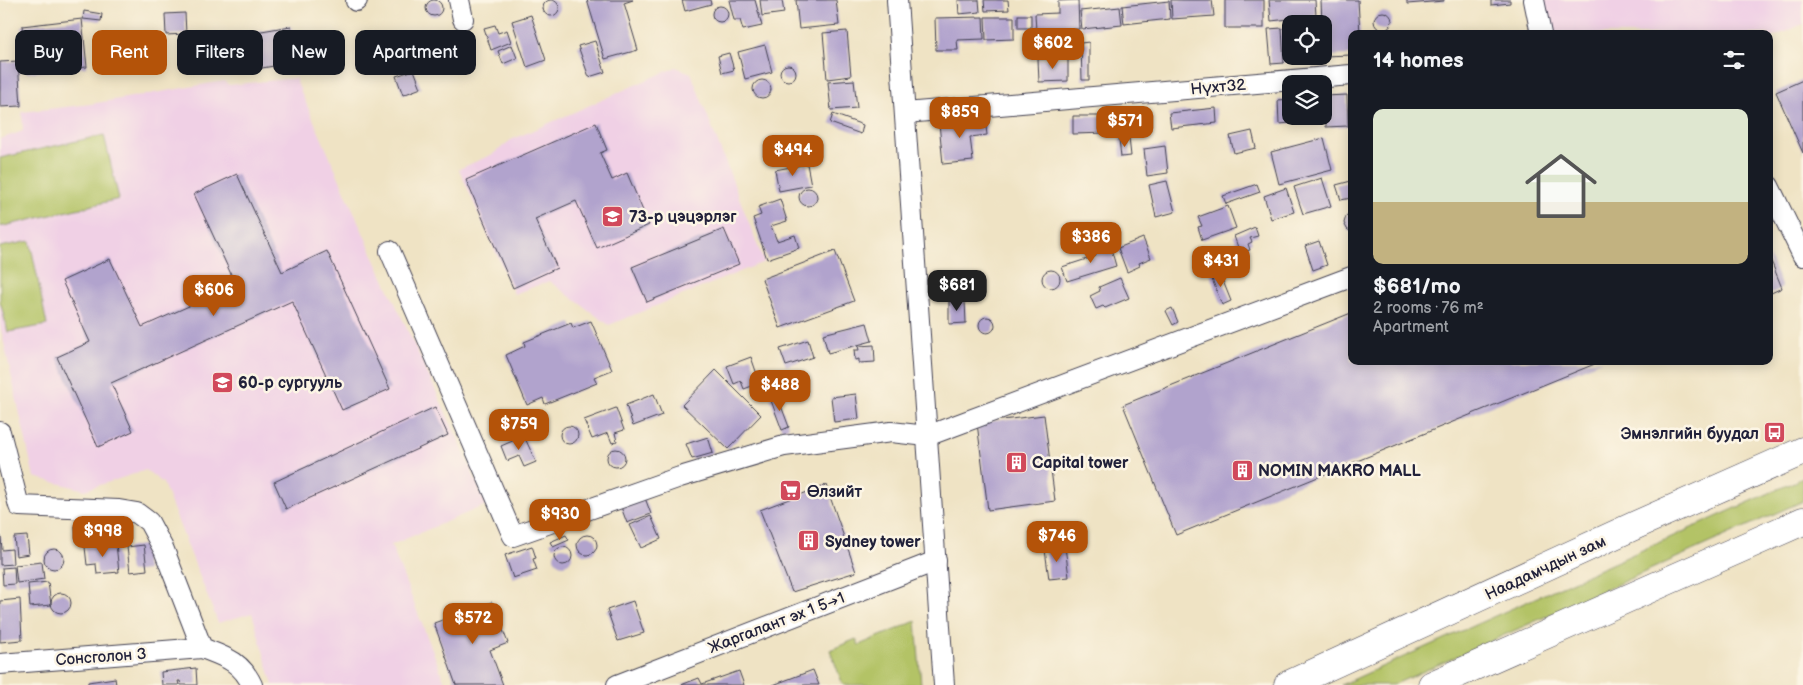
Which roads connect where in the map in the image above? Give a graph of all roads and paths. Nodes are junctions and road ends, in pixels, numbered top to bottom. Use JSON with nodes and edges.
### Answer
{"nodes":[{"id":1,"x":897,"y":0,"type":"edge"},
{"id":2,"x":1534,"y":0,"type":"edge"},
{"id":3,"x":1540,"y":30,"type":"edge"},
{"id":4,"x":1348,"y":75,"type":"edge"},
{"id":5,"x":906,"y":113,"type":"junction"},
{"id":6,"x":1773,"y":194,"type":"edge"},
{"id":7,"x":390,"y":251,"type":"dead end"},
{"id":8,"x":1803,"y":256,"type":"edge"},
{"id":9,"x":1348,"y":278,"type":"edge"},
{"id":10,"x":0,"y":432,"type":"edge"},
{"id":11,"x":927,"y":436,"type":"junction"},
{"id":12,"x":1803,"y":451,"type":"edge"},
{"id":13,"x":10,"y":506,"type":"edge"},
{"id":14,"x":1803,"y":521,"type":"edge"},
{"id":15,"x":936,"y":561,"type":"junction"},
{"id":16,"x":202,"y":648,"type":"junction"},
{"id":17,"x":0,"y":664,"type":"edge"},
{"id":18,"x":946,"y":681,"type":"edge"},
{"id":19,"x":252,"y":685,"type":"edge"},
{"id":20,"x":617,"y":685,"type":"edge"},
{"id":21,"x":1288,"y":685,"type":"edge"},
{"id":22,"x":1432,"y":685,"type":"edge"}],
"edges":[{"from":1,"to":5,"type":"street"},
{"from":2,"to":3,"type":"street"},
{"from":4,"to":5,"type":"street","name":"Нүхт32"},
{"from":5,"to":11,"type":"street"},
{"from":6,"to":8,"type":"street"},
{"from":7,"to":11,"type":"street"},
{"from":9,"to":11,"type":"street"},
{"from":10,"to":13,"type":"street"},
{"from":11,"to":15,"type":"street"},
{"from":12,"to":21,"type":"highway","name":"Наадамчдын зам"},
{"from":13,"to":16,"type":"street"},
{"from":14,"to":22,"type":"highway"},
{"from":15,"to":18,"type":"street"},
{"from":15,"to":20,"type":"street","name":"Жаргалант эх 1 5→1"},
{"from":16,"to":17,"type":"street","name":"Сонсголон 3"},
{"from":16,"to":19,"type":"street"}]}
